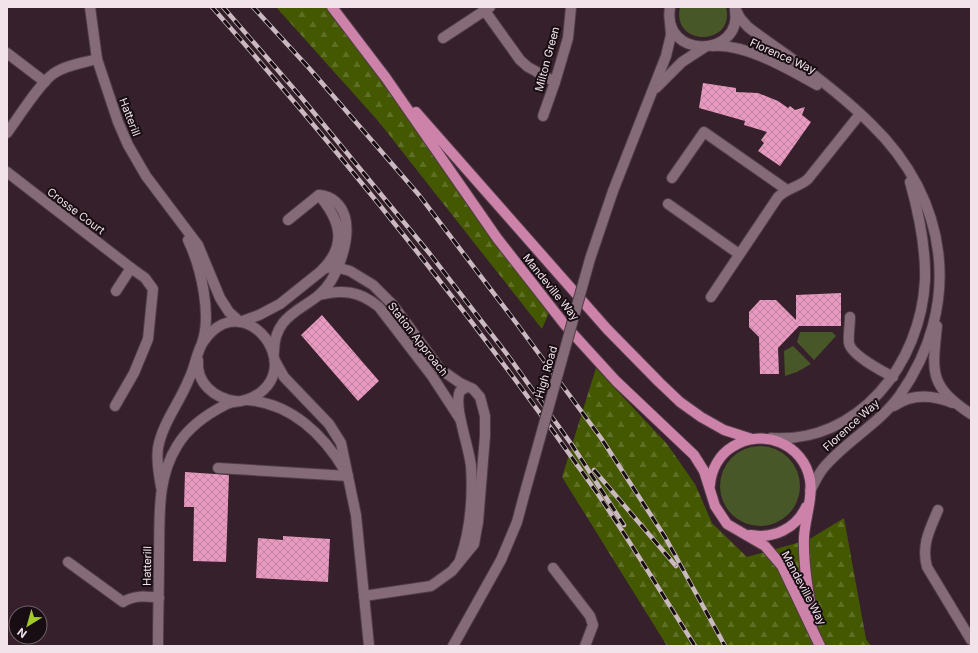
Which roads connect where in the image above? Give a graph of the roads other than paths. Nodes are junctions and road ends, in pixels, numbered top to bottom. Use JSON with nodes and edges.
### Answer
{"nodes":[{"id":1,"x":90,"y":7,"type":"edge"},
{"id":2,"x":332,"y":7,"type":"edge"},
{"id":3,"x":571,"y":7,"type":"edge"},
{"id":4,"x":661,"y":7,"type":"edge"},
{"id":5,"x":735,"y":7,"type":"edge"},
{"id":6,"x":487,"y":9,"type":"edge"},
{"id":7,"x":670,"y":15,"type":"edge"},
{"id":8,"x":443,"y":38,"type":"dead end"},
{"id":9,"x":708,"y":47,"type":"junction"},
{"id":10,"x":7,"y":53,"type":"edge"},
{"id":11,"x":97,"y":59,"type":"junction"},
{"id":12,"x":386,"y":78,"type":"junction"},
{"id":13,"x":45,"y":82,"type":"junction"},
{"id":14,"x":556,"y":82,"type":"junction"},
{"id":15,"x":648,"y":99,"type":"junction"},
{"id":16,"x":842,"y":99,"type":"junction"},
{"id":17,"x":860,"y":114,"type":"junction"},
{"id":18,"x":543,"y":116,"type":"dead end"},
{"id":19,"x":7,"y":133,"type":"edge"},
{"id":20,"x":897,"y":155,"type":"junction"},
{"id":21,"x":7,"y":172,"type":"edge"},
{"id":22,"x":672,"y":178,"type":"dead end"},
{"id":23,"x":787,"y":190,"type":"junction"},
{"id":24,"x":319,"y":195,"type":"junction"},
{"id":25,"x":668,"y":204,"type":"dead end"},
{"id":26,"x":288,"y":220,"type":"dead end"},
{"id":27,"x":179,"y":222,"type":"junction"},
{"id":28,"x":739,"y":254,"type":"junction"},
{"id":29,"x":336,"y":267,"type":"junction"},
{"id":30,"x":131,"y":268,"type":"junction"},
{"id":31,"x":320,"y":271,"type":"junction"},
{"id":32,"x":116,"y":291,"type":"dead end"},
{"id":33,"x":939,"y":293,"type":"junction"},
{"id":34,"x":319,"y":295,"type":"junction"},
{"id":35,"x":711,"y":297,"type":"dead end"},
{"id":36,"x":850,"y":317,"type":"dead end"},
{"id":37,"x":240,"y":322,"type":"junction"},
{"id":38,"x":200,"y":349,"type":"junction"},
{"id":39,"x":274,"y":356,"type":"junction"},
{"id":40,"x":893,"y":377,"type":"junction"},
{"id":41,"x":467,"y":387,"type":"junction"},
{"id":42,"x":241,"y":401,"type":"junction"},
{"id":43,"x":115,"y":406,"type":"dead end"},
{"id":44,"x":962,"y":408,"type":"junction"},
{"id":45,"x":885,"y":413,"type":"junction"},
{"id":46,"x":971,"y":414,"type":"edge"},
{"id":47,"x":460,"y":419,"type":"junction"},
{"id":48,"x":766,"y":438,"type":"junction"},
{"id":49,"x":752,"y":439,"type":"junction"},
{"id":50,"x":218,"y":468,"type":"dead end"},
{"id":51,"x":348,"y":476,"type":"junction"},
{"id":52,"x":161,"y":487,"type":"junction"},
{"id":53,"x":810,"y":490,"type":"junction"},
{"id":54,"x":711,"y":495,"type":"junction"},
{"id":55,"x":808,"y":502,"type":"junction"},
{"id":56,"x":938,"y":510,"type":"dead end"},
{"id":57,"x":746,"y":534,"type":"junction"},
{"id":58,"x":68,"y":562,"type":"dead end"},
{"id":59,"x":458,"y":565,"type":"junction"},
{"id":60,"x":553,"y":568,"type":"dead end"},
{"id":61,"x":364,"y":596,"type":"junction"},
{"id":62,"x":159,"y":598,"type":"junction"},
{"id":63,"x":971,"y":640,"type":"edge"},
{"id":64,"x":819,"y":644,"type":"edge"},
{"id":65,"x":158,"y":646,"type":"edge"},
{"id":66,"x":369,"y":646,"type":"edge"},
{"id":67,"x":452,"y":646,"type":"edge"},
{"id":68,"x":585,"y":646,"type":"edge"}],
"edges":[{"from":1,"to":11,"type":"street","name":"Hatterill"},
{"from":2,"to":12,"type":"main road","name":"Mandeville Way"},
{"from":3,"to":14,"type":"street","name":"Milton Green"},
{"from":4,"to":7,"type":"street","name":"Florence Way"},
{"from":5,"to":9,"type":"street","name":"High Road"},
{"from":5,"to":16,"type":"street","name":"Florence Way"},
{"from":6,"to":8,"type":"street"},
{"from":6,"to":14,"type":"street"},
{"from":7,"to":9,"type":"street","name":"Florence Way"},
{"from":7,"to":15,"type":"street","name":"High Road"},
{"from":9,"to":15,"type":"street","name":"High Road"},
{"from":9,"to":16,"type":"street","name":"Florence Way"},
{"from":10,"to":13,"type":"street"},
{"from":11,"to":13,"type":"street"},
{"from":11,"to":27,"type":"street","name":"Hatterill"},
{"from":12,"to":49,"type":"main road","name":"Mandeville Way"},
{"from":12,"to":54,"type":"main road","name":"Mandeville Way"},
{"from":13,"to":19,"type":"street"},
{"from":14,"to":18,"type":"street","name":"Milton Green"},
{"from":15,"to":67,"type":"street","name":"High Road","bridge":true},
{"from":16,"to":17,"type":"street","name":"Florence Way"},
{"from":17,"to":20,"type":"street","name":"Florence Way"},
{"from":17,"to":23,"type":"street"},
{"from":20,"to":33,"type":"street","name":"Florence Way"},
{"from":20,"to":40,"type":"street","name":"Florence Way"},
{"from":21,"to":30,"type":"street","name":"Crosse Court"},
{"from":22,"to":23,"type":"street"},
{"from":23,"to":28,"type":"street"},
{"from":24,"to":26,"type":"street"},
{"from":24,"to":29,"type":"street"},
{"from":24,"to":31,"type":"street"},
{"from":25,"to":28,"type":"street"},
{"from":27,"to":37,"type":"street","name":"Hatterill"},
{"from":27,"to":38,"type":"street","name":"Hatterill"},
{"from":28,"to":35,"type":"street"},
{"from":29,"to":31,"type":"street"},
{"from":29,"to":34,"type":"street","name":"Station Approach"},
{"from":29,"to":41,"type":"street","name":"Station Approach"},
{"from":30,"to":32,"type":"street"},
{"from":30,"to":43,"type":"street","name":"Crosse Court"},
{"from":31,"to":37,"type":"street"},
{"from":33,"to":44,"type":"street"},
{"from":33,"to":45,"type":"street","name":"Florence Way"},
{"from":34,"to":39,"type":"street","name":"Station Approach"},
{"from":34,"to":47,"type":"street","name":"Station Approach"},
{"from":36,"to":40,"type":"street"},
{"from":37,"to":38,"type":"street","name":"Hatterill"},
{"from":37,"to":39,"type":"street","name":"Hatterill"},
{"from":38,"to":42,"type":"street","name":"Hatterill"},
{"from":38,"to":52,"type":"street","name":"Hatterill"},
{"from":39,"to":42,"type":"street","name":"Hatterill"},
{"from":39,"to":51,"type":"street"},
{"from":40,"to":48,"type":"street","name":"Florence Way"},
{"from":41,"to":47,"type":"street","name":"Station Approach"},
{"from":41,"to":59,"type":"street","name":"Station Approach"},
{"from":42,"to":51,"type":"street"},
{"from":42,"to":52,"type":"street","name":"Hatterill"},
{"from":44,"to":45,"type":"street"},
{"from":44,"to":46,"type":"street"},
{"from":45,"to":53,"type":"street","name":"Florence Way"},
{"from":47,"to":59,"type":"street","name":"Station Approach"},
{"from":48,"to":49,"type":"main road","name":"Mandeville Way"},
{"from":48,"to":53,"type":"main road","name":"Mandeville Way"},
{"from":49,"to":54,"type":"main road","name":"Mandeville Way"},
{"from":50,"to":51,"type":"street"},
{"from":51,"to":61,"type":"street"},
{"from":52,"to":62,"type":"street","name":"Hatterill"},
{"from":53,"to":55,"type":"main road","name":"Mandeville Way"},
{"from":54,"to":57,"type":"main road","name":"Mandeville Way"},
{"from":55,"to":57,"type":"main road","name":"Mandeville Way"},
{"from":55,"to":64,"type":"main road","name":"Mandeville Way"},
{"from":56,"to":63,"type":"street"},
{"from":57,"to":64,"type":"main road","name":"Mandeville Way"},
{"from":58,"to":62,"type":"street"},
{"from":59,"to":61,"type":"street","name":"Station Approach"},
{"from":60,"to":68,"type":"street"},
{"from":61,"to":66,"type":"street"},
{"from":62,"to":65,"type":"street","name":"Hatterill"}]}
